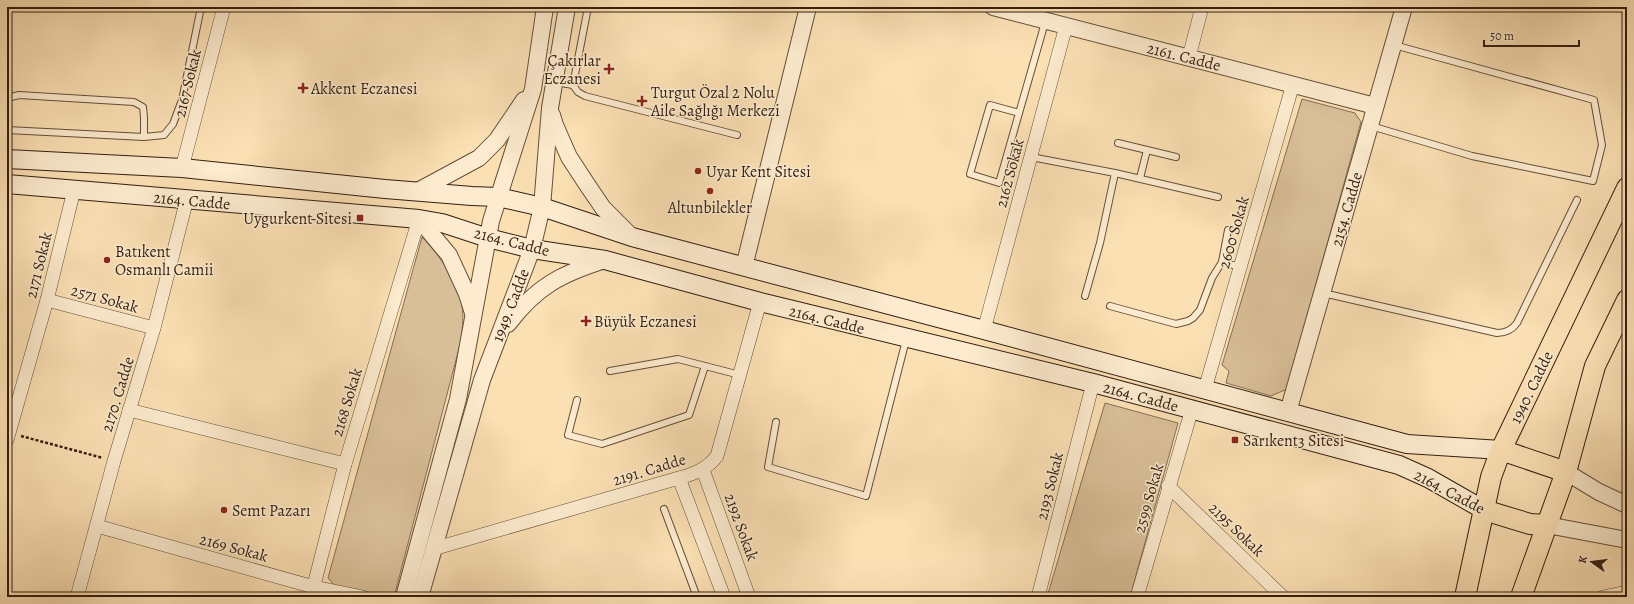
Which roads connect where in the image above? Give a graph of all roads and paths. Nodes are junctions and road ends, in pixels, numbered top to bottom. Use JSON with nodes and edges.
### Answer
{"nodes":[{"id":1,"x":201,"y":7,"type":"edge"},
{"id":2,"x":224,"y":7,"type":"edge"},
{"id":3,"x":545,"y":7,"type":"edge"},
{"id":4,"x":566,"y":7,"type":"edge"},
{"id":5,"x":588,"y":7,"type":"edge"},
{"id":6,"x":808,"y":7,"type":"edge"},
{"id":7,"x":994,"y":7,"type":"edge"},
{"id":8,"x":1202,"y":7,"type":"edge"},
{"id":9,"x":1404,"y":7,"type":"edge"},
{"id":10,"x":1024,"y":11,"type":"edge"},
{"id":11,"x":1045,"y":20,"type":"junction"},
{"id":12,"x":1066,"y":26,"type":"junction"},
{"id":13,"x":1393,"y":45,"type":"junction"},
{"id":14,"x":1188,"y":57,"type":"junction"},
{"id":15,"x":554,"y":82,"type":"junction"},
{"id":16,"x":1293,"y":84,"type":"junction"},
{"id":17,"x":574,"y":85,"type":"junction"},
{"id":18,"x":533,"y":89,"type":"junction"},
{"id":19,"x":7,"y":98,"type":"edge"},
{"id":20,"x":1375,"y":106,"type":"junction"},
{"id":21,"x":550,"y":108,"type":"junction"},
{"id":22,"x":1019,"y":113,"type":"junction"},
{"id":23,"x":1369,"y":126,"type":"junction"},
{"id":24,"x":7,"y":130,"type":"edge"},
{"id":25,"x":737,"y":135,"type":"dead end"},
{"id":26,"x":144,"y":137,"type":"junction"},
{"id":27,"x":1118,"y":143,"type":"dead end"},
{"id":28,"x":1147,"y":150,"type":"junction"},
{"id":29,"x":1031,"y":157,"type":"junction"},
{"id":30,"x":1176,"y":157,"type":"dead end"},
{"id":31,"x":7,"y":159,"type":"edge"},
{"id":32,"x":182,"y":168,"type":"junction"},
{"id":33,"x":1115,"y":173,"type":"junction"},
{"id":34,"x":1140,"y":178,"type":"junction"},
{"id":35,"x":7,"y":184,"type":"edge"},
{"id":36,"x":1627,"y":188,"type":"edge"},
{"id":37,"x":74,"y":190,"type":"junction"},
{"id":38,"x":416,"y":192,"type":"junction"},
{"id":39,"x":498,"y":197,"type":"junction"},
{"id":40,"x":1218,"y":197,"type":"dead end"},
{"id":41,"x":187,"y":199,"type":"junction"},
{"id":42,"x":1577,"y":200,"type":"dead end"},
{"id":43,"x":542,"y":207,"type":"junction"},
{"id":44,"x":419,"y":218,"type":"junction"},
{"id":45,"x":1228,"y":230,"type":"dead end"},
{"id":46,"x":632,"y":237,"type":"junction"},
{"id":47,"x":488,"y":238,"type":"junction"},
{"id":48,"x":532,"y":249,"type":"junction"},
{"id":49,"x":605,"y":260,"type":"junction"},
{"id":50,"x":1222,"y":262,"type":"junction"},
{"id":51,"x":744,"y":267,"type":"junction"},
{"id":52,"x":1240,"y":267,"type":"junction"},
{"id":53,"x":1322,"y":293,"type":"junction"},
{"id":54,"x":1085,"y":296,"type":"dead end"},
{"id":55,"x":47,"y":300,"type":"junction"},
{"id":56,"x":1627,"y":300,"type":"edge"},
{"id":57,"x":760,"y":302,"type":"junction"},
{"id":58,"x":1110,"y":306,"type":"dead end"},
{"id":59,"x":474,"y":316,"type":"junction"},
{"id":60,"x":154,"y":328,"type":"junction"},
{"id":61,"x":984,"y":330,"type":"junction"},
{"id":62,"x":497,"y":338,"type":"junction"},
{"id":63,"x":907,"y":338,"type":"junction"},
{"id":64,"x":705,"y":366,"type":"junction"},
{"id":65,"x":610,"y":371,"type":"dead end"},
{"id":66,"x":740,"y":375,"type":"junction"},
{"id":67,"x":1093,"y":383,"type":"junction"},
{"id":68,"x":1205,"y":389,"type":"junction"},
{"id":69,"x":577,"y":400,"type":"dead end"},
{"id":70,"x":1192,"y":409,"type":"junction"},
{"id":71,"x":129,"y":410,"type":"junction"},
{"id":72,"x":1288,"y":412,"type":"junction"},
{"id":73,"x":776,"y":422,"type":"dead end"},
{"id":74,"x":8,"y":436,"type":"edge"},
{"id":75,"x":1501,"y":450,"type":"junction"},
{"id":76,"x":114,"y":461,"type":"junction"},
{"id":77,"x":345,"y":464,"type":"junction"},
{"id":78,"x":703,"y":470,"type":"junction"},
{"id":79,"x":1566,"y":472,"type":"junction"},
{"id":80,"x":678,"y":478,"type":"junction"},
{"id":81,"x":1168,"y":486,"type":"junction"},
{"id":82,"x":1627,"y":505,"type":"edge"},
{"id":83,"x":664,"y":509,"type":"dead end"},
{"id":84,"x":1484,"y":510,"type":"junction"},
{"id":85,"x":1548,"y":525,"type":"junction"},
{"id":86,"x":97,"y":526,"type":"junction"},
{"id":87,"x":1627,"y":540,"type":"edge"},
{"id":88,"x":433,"y":549,"type":"junction"},
{"id":89,"x":313,"y":592,"type":"edge"},
{"id":90,"x":1627,"y":592,"type":"edge"},
{"id":91,"x":77,"y":597,"type":"edge"},
{"id":92,"x":363,"y":597,"type":"edge"},
{"id":93,"x":404,"y":597,"type":"edge"},
{"id":94,"x":420,"y":597,"type":"edge"},
{"id":95,"x":697,"y":597,"type":"edge"},
{"id":96,"x":724,"y":597,"type":"edge"},
{"id":97,"x":749,"y":597,"type":"edge"},
{"id":98,"x":1038,"y":597,"type":"edge"},
{"id":99,"x":1137,"y":597,"type":"edge"},
{"id":100,"x":1283,"y":597,"type":"edge"},
{"id":101,"x":1465,"y":597,"type":"edge"},
{"id":102,"x":1521,"y":597,"type":"edge"},
{"id":103,"x":1604,"y":597,"type":"edge"}],
"edges":[{"from":1,"to":26,"type":"lane"},
{"from":2,"to":32,"type":"street","name":"2167 Sokak"},
{"from":3,"to":18,"type":"street","name":"1949. Cadde"},
{"from":4,"to":15,"type":"street","name":"1949. Cadde"},
{"from":5,"to":17,"type":"lane"},
{"from":6,"to":51,"type":"street"},
{"from":7,"to":10,"type":"street","name":"2161. Cadde"},
{"from":8,"to":14,"type":"street"},
{"from":9,"to":13,"type":"street","name":"2154. Cadde"},
{"from":10,"to":11,"type":"street","name":"2161. Cadde"},
{"from":11,"to":12,"type":"street","name":"2161. Cadde"},
{"from":11,"to":22,"type":"lane"},
{"from":12,"to":14,"type":"street","name":"2161. Cadde"},
{"from":12,"to":29,"type":"street","name":"2162 Sokak"},
{"from":13,"to":20,"type":"street","name":"2154. Cadde"},
{"from":13,"to":23,"type":"lane"},
{"from":14,"to":16,"type":"street","name":"2161. Cadde"},
{"from":15,"to":17,"type":"lane"},
{"from":15,"to":21,"type":"street","name":"1949. Cadde"},
{"from":16,"to":20,"type":"street","name":"2161. Cadde"},
{"from":16,"to":52,"type":"street","name":"2600 Sokak"},
{"from":17,"to":25,"type":"lane"},
{"from":18,"to":38,"type":"street"},
{"from":18,"to":39,"type":"street","name":"1949. Cadde"},
{"from":19,"to":26,"type":"lane"},
{"from":20,"to":23,"type":"street","name":"2154. Cadde"},
{"from":21,"to":43,"type":"street","name":"1949. Cadde"},
{"from":21,"to":46,"type":"street"},
{"from":22,"to":22,"type":"lane"},
{"from":23,"to":53,"type":"street","name":"2154. Cadde"},
{"from":24,"to":26,"type":"lane"},
{"from":27,"to":28,"type":"lane"},
{"from":28,"to":30,"type":"lane"},
{"from":28,"to":34,"type":"lane"},
{"from":29,"to":33,"type":"lane"},
{"from":29,"to":61,"type":"street","name":"2162 Sokak"},
{"from":31,"to":32,"type":"main road","name":"2164. Cadde"},
{"from":32,"to":38,"type":"main road","name":"2164. Cadde"},
{"from":33,"to":34,"type":"lane"},
{"from":33,"to":54,"type":"lane"},
{"from":34,"to":40,"type":"lane"},
{"from":35,"to":37,"type":"main road","name":"2164. Cadde"},
{"from":36,"to":75,"type":"main road","name":"1940. Cadde"},
{"from":37,"to":41,"type":"main road","name":"2164. Cadde"},
{"from":37,"to":55,"type":"street","name":"2171 Sokak"},
{"from":38,"to":39,"type":"main road","name":"2164. Cadde"},
{"from":39,"to":43,"type":"main road","name":"2164. Cadde"},
{"from":39,"to":47,"type":"street","name":"1949. Cadde"},
{"from":41,"to":44,"type":"main road","name":"2164. Cadde"},
{"from":41,"to":60,"type":"street","name":"2170. Cadde"},
{"from":42,"to":53,"type":"lane"},
{"from":43,"to":46,"type":"main road","name":"2164. Cadde"},
{"from":43,"to":48,"type":"street","name":"1949. Cadde"},
{"from":44,"to":47,"type":"main road","name":"2164. Cadde"},
{"from":44,"to":59,"type":"street"},
{"from":44,"to":77,"type":"street","name":"2168 Sokak"},
{"from":45,"to":50,"type":"lane"},
{"from":46,"to":51,"type":"main road","name":"2164. Cadde"},
{"from":47,"to":48,"type":"main road","name":"2164. Cadde"},
{"from":47,"to":59,"type":"street","name":"1949. Cadde"},
{"from":48,"to":49,"type":"main road","name":"2164. Cadde"},
{"from":48,"to":62,"type":"street","name":"1949. Cadde"},
{"from":49,"to":57,"type":"main road","name":"2164. Cadde"},
{"from":49,"to":62,"type":"street"},
{"from":50,"to":52,"type":"lane"},
{"from":50,"to":58,"type":"lane"},
{"from":51,"to":61,"type":"main road","name":"2164. Cadde"},
{"from":52,"to":68,"type":"street","name":"2600 Sokak"},
{"from":53,"to":72,"type":"street","name":"2154. Cadde"},
{"from":55,"to":60,"type":"street","name":"2571 Sokak"},
{"from":55,"to":74,"type":"street","name":"2171 Sokak"},
{"from":56,"to":79,"type":"main road"},
{"from":57,"to":63,"type":"main road","name":"2164. Cadde"},
{"from":57,"to":66,"type":"street","name":"2191. Cadde"},
{"from":59,"to":93,"type":"street","name":"1949. Cadde"},
{"from":60,"to":71,"type":"street","name":"2170. Cadde"},
{"from":61,"to":68,"type":"main road","name":"2164. Cadde"},
{"from":62,"to":88,"type":"street","name":"1949. Cadde"},
{"from":63,"to":67,"type":"main road","name":"2164. Cadde"},
{"from":63,"to":73,"type":"lane"},
{"from":64,"to":65,"type":"lane"},
{"from":64,"to":66,"type":"lane"},
{"from":64,"to":69,"type":"lane"},
{"from":66,"to":78,"type":"street","name":"2191. Cadde"},
{"from":67,"to":70,"type":"main road","name":"2164. Cadde"},
{"from":67,"to":98,"type":"street","name":"2193 Sokak"},
{"from":68,"to":72,"type":"main road","name":"2164. Cadde"},
{"from":70,"to":81,"type":"street","name":"2599 Sokak"},
{"from":70,"to":84,"type":"main road","name":"2164. Cadde"},
{"from":71,"to":76,"type":"street","name":"2170. Cadde"},
{"from":71,"to":77,"type":"street"},
{"from":72,"to":75,"type":"main road","name":"2164. Cadde"},
{"from":74,"to":76,"type":"path"},
{"from":75,"to":79,"type":"main road","name":"2164. Cadde"},
{"from":75,"to":84,"type":"main road","name":"1940. Cadde"},
{"from":76,"to":86,"type":"street","name":"2170. Cadde"},
{"from":77,"to":89,"type":"street","name":"2168 Sokak"},
{"from":78,"to":80,"type":"street","name":"2191. Cadde"},
{"from":78,"to":97,"type":"street","name":"2192 Sokak"},
{"from":79,"to":82,"type":"street","name":"2164. Cadde"},
{"from":79,"to":85,"type":"main road"},
{"from":80,"to":88,"type":"street","name":"2191. Cadde"},
{"from":80,"to":96,"type":"street"},
{"from":81,"to":99,"type":"street","name":"2599 Sokak"},
{"from":81,"to":100,"type":"street","name":"2195 Sokak"},
{"from":83,"to":95,"type":"lane"},
{"from":84,"to":85,"type":"main road","name":"2164. Cadde"},
{"from":84,"to":101,"type":"main road","name":"1940. Cadde"},
{"from":85,"to":87,"type":"street","name":"2164. Cadde"},
{"from":85,"to":102,"type":"main road"},
{"from":86,"to":89,"type":"street","name":"2169 Sokak"},
{"from":86,"to":91,"type":"street","name":"2170. Cadde"},
{"from":88,"to":94,"type":"street","name":"1949. Cadde"},
{"from":89,"to":92,"type":"street","name":"2169 Sokak"},
{"from":90,"to":103,"type":"street"}]}
